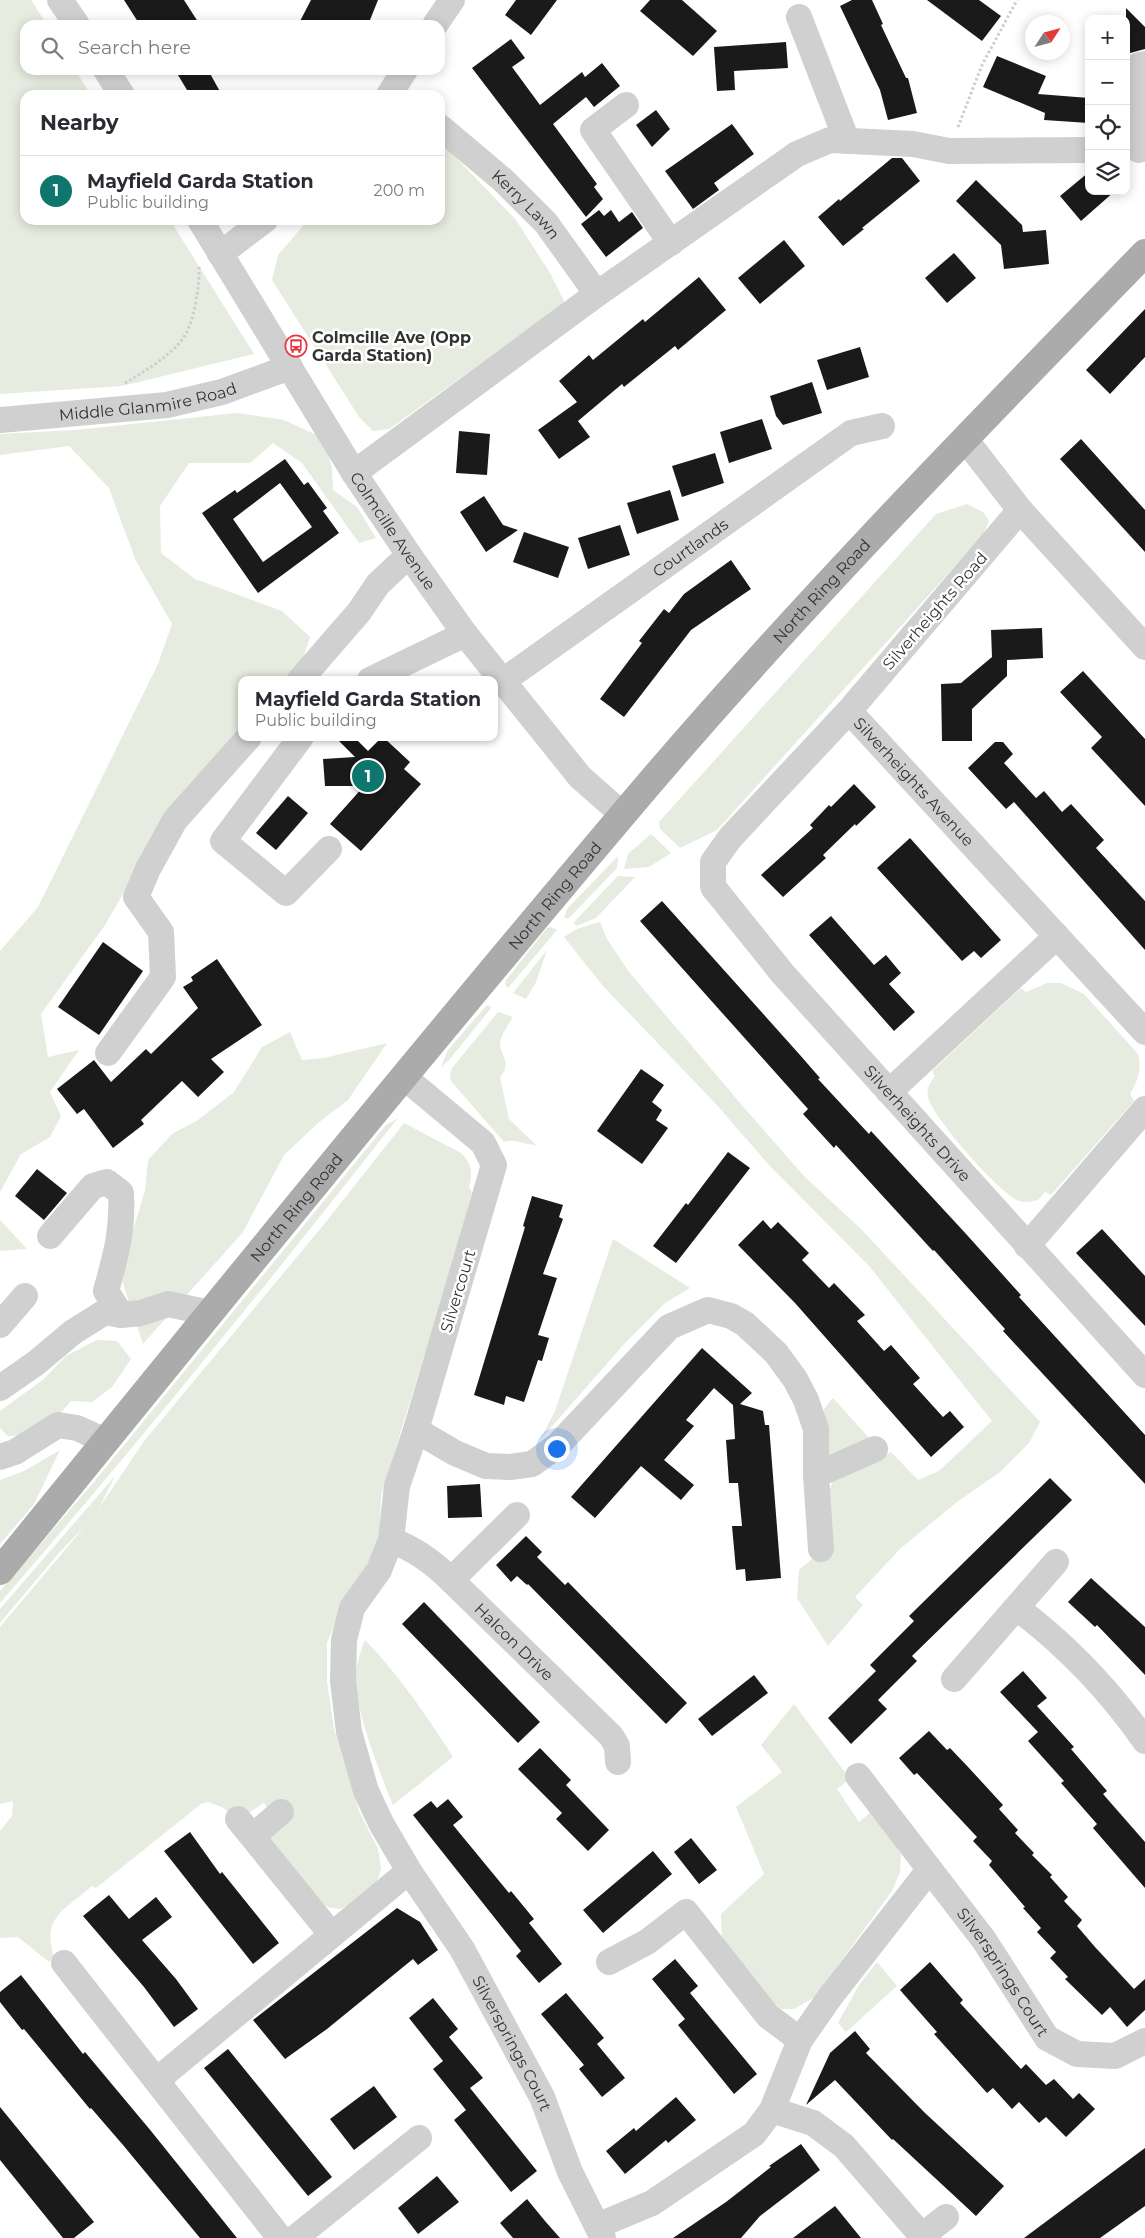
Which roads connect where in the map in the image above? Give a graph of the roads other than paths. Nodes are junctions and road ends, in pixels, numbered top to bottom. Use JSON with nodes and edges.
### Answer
{"nodes":[{"id":1,"x":60,"y":0,"type":"edge"},
{"id":2,"x":452,"y":0,"type":"edge"},
{"id":3,"x":799,"y":17,"type":"dead end"},
{"id":4,"x":74,"y":20,"type":"edge"},
{"id":5,"x":438,"y":20,"type":"edge"},
{"id":6,"x":1145,"y":64,"type":"edge"},
{"id":7,"x":109,"y":75,"type":"edge"},
{"id":8,"x":119,"y":90,"type":"edge"},
{"id":9,"x":626,"y":105,"type":"dead end"},
{"id":10,"x":445,"y":131,"type":"edge"},
{"id":11,"x":847,"y":141,"type":"junction"},
{"id":12,"x":1085,"y":150,"type":"edge"},
{"id":13,"x":1137,"y":150,"type":"edge"},
{"id":14,"x":201,"y":225,"type":"edge"},
{"id":15,"x":257,"y":225,"type":"edge"},
{"id":16,"x":671,"y":243,"type":"junction"},
{"id":17,"x":1145,"y":253,"type":"edge"},
{"id":18,"x":209,"y":256,"type":"junction"},
{"id":19,"x":598,"y":294,"type":"junction"},
{"id":20,"x":290,"y":366,"type":"junction"},
{"id":21,"x":0,"y":420,"type":"edge"},
{"id":22,"x":882,"y":426,"type":"dead end"},
{"id":23,"x":964,"y":439,"type":"junction"},
{"id":24,"x":354,"y":472,"type":"junction"},
{"id":25,"x":1020,"y":510,"type":"junction"},
{"id":26,"x":409,"y":555,"type":"junction"},
{"id":27,"x":465,"y":634,"type":"junction"},
{"id":28,"x":1145,"y":647,"type":"edge"},
{"id":29,"x":303,"y":676,"type":"edge"},
{"id":30,"x":381,"y":676,"type":"edge"},
{"id":31,"x":504,"y":682,"type":"junction"},
{"id":32,"x":849,"y":711,"type":"junction"},
{"id":33,"x":246,"y":741,"type":"edge"},
{"id":34,"x":298,"y":741,"type":"edge"},
{"id":35,"x":623,"y":815,"type":"junction"},
{"id":36,"x":329,"y":849,"type":"dead end"},
{"id":37,"x":713,"y":862,"type":"joint"},
{"id":38,"x":1057,"y":936,"type":"junction"},
{"id":39,"x":1145,"y":1032,"type":"edge"},
{"id":40,"x":108,"y":1053,"type":"dead end"},
{"id":41,"x":404,"y":1077,"type":"junction"},
{"id":42,"x":889,"y":1092,"type":"junction"},
{"id":43,"x":1145,"y":1109,"type":"edge"},
{"id":44,"x":50,"y":1236,"type":"dead end"},
{"id":45,"x":1027,"y":1246,"type":"junction"},
{"id":46,"x":25,"y":1296,"type":"dead end"},
{"id":47,"x":210,"y":1314,"type":"junction"},
{"id":48,"x":121,"y":1315,"type":"junction"},
{"id":49,"x":0,"y":1325,"type":"edge"},
{"id":50,"x":1145,"y":1375,"type":"edge"},
{"id":51,"x":0,"y":1388,"type":"edge"},
{"id":52,"x":416,"y":1430,"type":"junction"},
{"id":53,"x":106,"y":1441,"type":"junction"},
{"id":54,"x":875,"y":1449,"type":"dead end"},
{"id":55,"x":0,"y":1457,"type":"edge"},
{"id":56,"x":816,"y":1475,"type":"junction"},
{"id":57,"x":517,"y":1515,"type":"dead end"},
{"id":58,"x":391,"y":1540,"type":"junction"},
{"id":59,"x":821,"y":1549,"type":"dead end"},
{"id":60,"x":1056,"y":1562,"type":"dead end"},
{"id":61,"x":0,"y":1571,"type":"edge"},
{"id":62,"x":451,"y":1580,"type":"junction"},
{"id":63,"x":1017,"y":1608,"type":"junction"},
{"id":64,"x":954,"y":1679,"type":"dead end"},
{"id":65,"x":1145,"y":1741,"type":"edge"},
{"id":66,"x":618,"y":1762,"type":"dead end"},
{"id":67,"x":858,"y":1776,"type":"dead end"},
{"id":68,"x":281,"y":1812,"type":"dead end"},
{"id":69,"x":929,"y":1870,"type":"junction"},
{"id":70,"x":409,"y":1871,"type":"junction"},
{"id":71,"x":332,"y":1935,"type":"junction"},
{"id":72,"x":609,"y":1962,"type":"dead end"},
{"id":73,"x":64,"y":1963,"type":"dead end"},
{"id":74,"x":800,"y":2040,"type":"junction"},
{"id":75,"x":1145,"y":2041,"type":"edge"},
{"id":76,"x":157,"y":2080,"type":"junction"},
{"id":77,"x":772,"y":2110,"type":"junction"},
{"id":78,"x":419,"y":2138,"type":"dead end"},
{"id":79,"x":946,"y":2217,"type":"dead end"},
{"id":80,"x":600,"y":2232,"type":"edge"},
{"id":81,"x":280,"y":2238,"type":"edge"},
{"id":82,"x":294,"y":2238,"type":"edge"}],
"edges":[{"from":1,"to":4,"type":"street"},
{"from":2,"to":5,"type":"street"},
{"from":3,"to":11,"type":"street"},
{"from":6,"to":13,"type":"street"},
{"from":7,"to":8,"type":"street"},
{"from":9,"to":16,"type":"street"},
{"from":10,"to":19,"type":"street","name":"Kerry Lawn"},
{"from":11,"to":12,"type":"street"},
{"from":11,"to":16,"type":"street"},
{"from":14,"to":18,"type":"street","name":"Colmcille Avenue"},
{"from":15,"to":18,"type":"street"},
{"from":16,"to":19,"type":"street"},
{"from":17,"to":23,"type":"main road","name":"North Ring Road"},
{"from":18,"to":20,"type":"street","name":"Colmcille Avenue"},
{"from":19,"to":24,"type":"street"},
{"from":20,"to":21,"type":"street","name":"Middle Glanmire Road"},
{"from":20,"to":24,"type":"street","name":"Colmcille Avenue"},
{"from":22,"to":31,"type":"street","name":"Courtlands"},
{"from":23,"to":25,"type":"street"},
{"from":23,"to":35,"type":"main road","name":"North Ring Road"},
{"from":24,"to":26,"type":"street","name":"Colmcille Avenue"},
{"from":25,"to":28,"type":"street"},
{"from":25,"to":32,"type":"street","name":"Silverheights Road"},
{"from":26,"to":27,"type":"street","name":"Colmcille Avenue"},
{"from":26,"to":29,"type":"street"},
{"from":27,"to":30,"type":"street"},
{"from":27,"to":31,"type":"street","name":"Colmcille Avenue"},
{"from":31,"to":35,"type":"street","name":"Colmcille Avenue"},
{"from":32,"to":37,"type":"street","name":"Silverheights Avenue"},
{"from":32,"to":38,"type":"street","name":"Silverheights Avenue"},
{"from":33,"to":40,"type":"street"},
{"from":34,"to":36,"type":"street"},
{"from":35,"to":41,"type":"main road","name":"North Ring Road"},
{"from":37,"to":42,"type":"street","name":"Silverheights Drive"},
{"from":38,"to":39,"type":"street","name":"Silverheights Avenue"},
{"from":38,"to":42,"type":"street"},
{"from":41,"to":47,"type":"main road","name":"North Ring Road"},
{"from":41,"to":52,"type":"street","name":"Silvercourt"},
{"from":42,"to":45,"type":"street","name":"Silverheights Drive"},
{"from":43,"to":45,"type":"street"},
{"from":44,"to":48,"type":"street"},
{"from":45,"to":50,"type":"street","name":"Silverheights Drive"},
{"from":46,"to":49,"type":"street"},
{"from":47,"to":48,"type":"street"},
{"from":47,"to":53,"type":"main road","name":"North Ring Road"},
{"from":48,"to":51,"type":"street"},
{"from":52,"to":56,"type":"street"},
{"from":52,"to":58,"type":"street","name":"Silvercourt"},
{"from":53,"to":55,"type":"street"},
{"from":53,"to":61,"type":"main road","name":"North Ring Road"},
{"from":54,"to":56,"type":"street"},
{"from":56,"to":59,"type":"street"},
{"from":57,"to":62,"type":"street"},
{"from":58,"to":62,"type":"street","name":"Halcon Drive"},
{"from":58,"to":70,"type":"street","name":"Silversprings Court"},
{"from":60,"to":63,"type":"street"},
{"from":62,"to":66,"type":"street","name":"Halcon Drive"},
{"from":63,"to":64,"type":"street"},
{"from":63,"to":65,"type":"street"},
{"from":67,"to":69,"type":"street","name":"Silversprings Court"},
{"from":68,"to":71,"type":"street"},
{"from":69,"to":74,"type":"street","name":"Silversprings Court"},
{"from":69,"to":75,"type":"street","name":"Silversprings Court"},
{"from":70,"to":71,"type":"street"},
{"from":70,"to":80,"type":"street","name":"Silversprings Court"},
{"from":71,"to":76,"type":"street"},
{"from":72,"to":74,"type":"street"},
{"from":73,"to":76,"type":"street"},
{"from":74,"to":77,"type":"street","name":"Silversprings Court"},
{"from":76,"to":81,"type":"street"},
{"from":77,"to":79,"type":"street"},
{"from":77,"to":80,"type":"street","name":"Silversprings Court"},
{"from":78,"to":82,"type":"street"}]}
